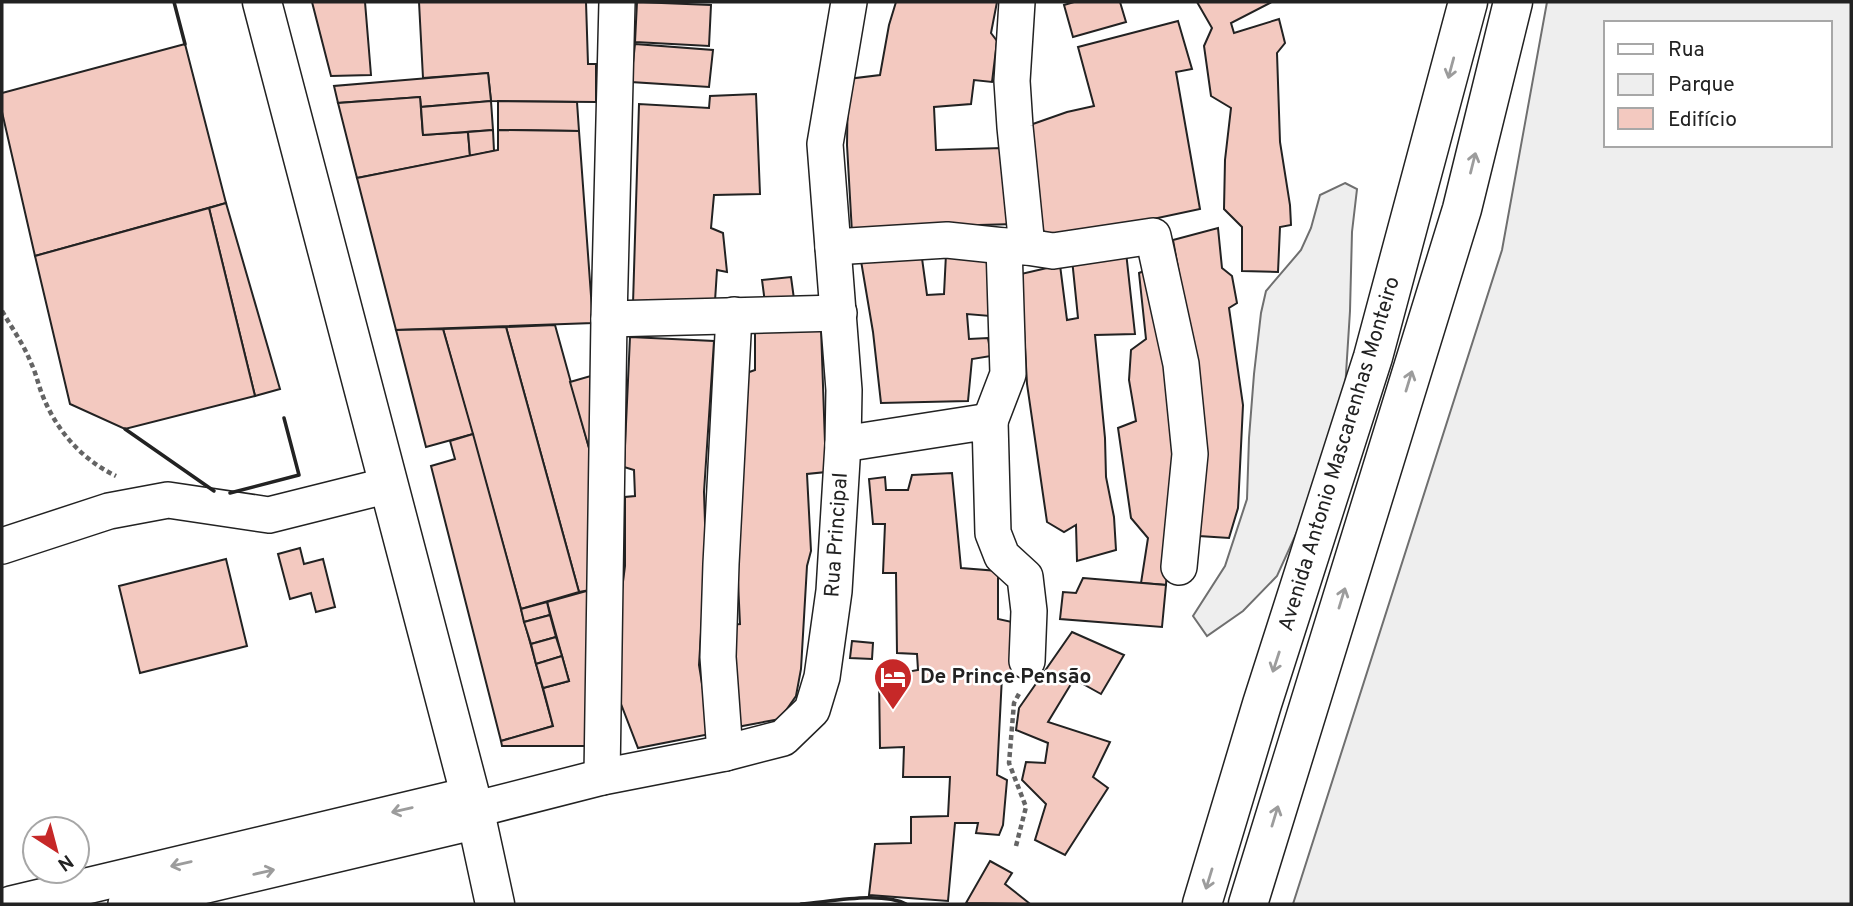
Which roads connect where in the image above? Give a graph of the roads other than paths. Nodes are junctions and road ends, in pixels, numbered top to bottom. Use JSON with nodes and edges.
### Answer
{"nodes":[{"id":1,"x":262,"y":2,"type":"edge"},
{"id":2,"x":617,"y":2,"type":"edge"},
{"id":3,"x":847,"y":2,"type":"edge"},
{"id":4,"x":1017,"y":2,"type":"edge"},
{"id":5,"x":1468,"y":2,"type":"edge"},
{"id":6,"x":1513,"y":2,"type":"edge"},
{"id":7,"x":1016,"y":246,"type":"junction"},
{"id":8,"x":833,"y":247,"type":"junction"},
{"id":9,"x":839,"y":313,"type":"junction"},
{"id":10,"x":734,"y":315,"type":"junction"},
{"id":11,"x":609,"y":319,"type":"junction"},
{"id":12,"x":990,"y":421,"type":"junction"},
{"id":13,"x":843,"y":444,"type":"junction"},
{"id":14,"x":389,"y":485,"type":"junction"},
{"id":15,"x":2,"y":546,"type":"edge"},
{"id":16,"x":1179,"y":566,"type":"dead end"},
{"id":17,"x":1027,"y":661,"type":"road end"},
{"id":18,"x":725,"y":754,"type":"junction"},
{"id":19,"x":602,"y":777,"type":"junction"},
{"id":20,"x":473,"y":809,"type":"junction"},
{"id":21,"x":11,"y":904,"type":"edge"},
{"id":22,"x":126,"y":904,"type":"edge"},
{"id":23,"x":495,"y":904,"type":"edge"},
{"id":24,"x":1202,"y":904,"type":"edge"},
{"id":25,"x":1248,"y":904,"type":"edge"}],
"edges":[{"from":1,"to":14,"type":"main road"},
{"from":2,"to":11,"type":"street"},
{"from":3,"to":8,"type":"street","name":"Rua Principal"},
{"from":4,"to":7,"type":"street"},
{"from":5,"to":24,"type":"main road","name":"Avenida Antonio Mascarenhas Monteiro","one_way":true},
{"from":25,"to":6,"type":"main road","name":"Avenida Antonio Mascarenhas Monteiro","one_way":true},
{"from":7,"to":8,"type":"street"},
{"from":7,"to":12,"type":"street"},
{"from":7,"to":16,"type":"street"},
{"from":8,"to":9,"type":"street","name":"Rua Principal"},
{"from":9,"to":10,"type":"street"},
{"from":9,"to":13,"type":"street","name":"Rua Principal"},
{"from":10,"to":11,"type":"street"},
{"from":10,"to":18,"type":"street"},
{"from":11,"to":19,"type":"street"},
{"from":12,"to":13,"type":"street"},
{"from":12,"to":17,"type":"street"},
{"from":13,"to":18,"type":"street","name":"Rua Principal"},
{"from":14,"to":15,"type":"street"},
{"from":14,"to":20,"type":"main road"},
{"from":18,"to":19,"type":"street","name":"Rua Principal"},
{"from":19,"to":20,"type":"street","name":"Rua Principal"},
{"from":20,"to":21,"type":"street","one_way":true},
{"from":22,"to":20,"type":"street","one_way":true},
{"from":20,"to":23,"type":"main road"}]}
